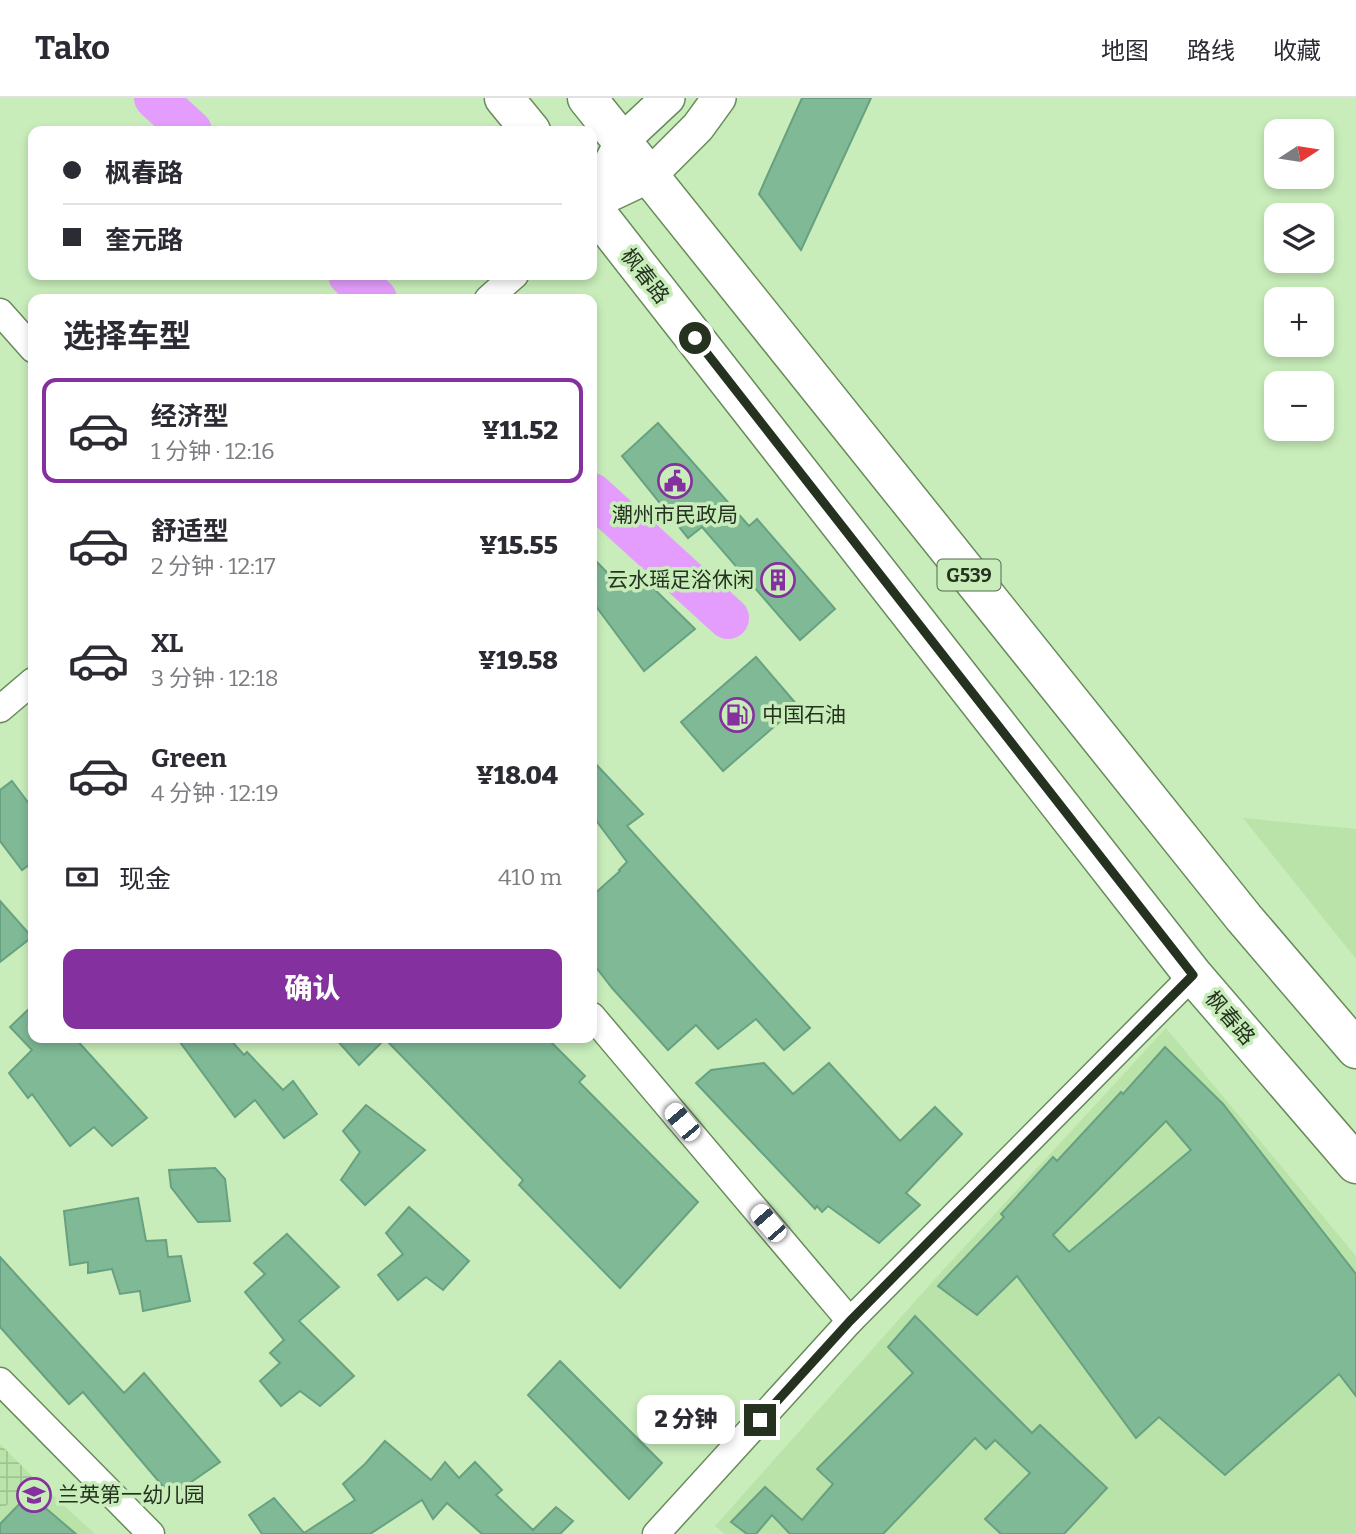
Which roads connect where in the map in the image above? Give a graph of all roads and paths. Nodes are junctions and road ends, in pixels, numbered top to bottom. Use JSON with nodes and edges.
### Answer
{"nodes":[{"id":1,"x":504,"y":98,"type":"edge"},
{"id":2,"x":587,"y":98,"type":"edge"},
{"id":3,"x":668,"y":98,"type":"edge"},
{"id":4,"x":719,"y":98,"type":"edge"},
{"id":5,"x":527,"y":126,"type":"edge"},
{"id":6,"x":622,"y":141,"type":"junction"},
{"id":7,"x":649,"y":176,"type":"junction"},
{"id":8,"x":597,"y":193,"type":"edge"},
{"id":9,"x":597,"y":201,"type":"edge"},
{"id":10,"x":597,"y":209,"type":"edge"},
{"id":11,"x":0,"y":312,"type":"edge"},
{"id":12,"x":28,"y":343,"type":"edge"},
{"id":13,"x":28,"y":685,"type":"edge"},
{"id":14,"x":0,"y":709,"type":"edge"},
{"id":15,"x":1193,"y":975,"type":"junction"},
{"id":16,"x":597,"y":1022,"type":"edge"},
{"id":17,"x":1356,"y":1049,"type":"edge"},
{"id":18,"x":1356,"y":1164,"type":"edge"},
{"id":19,"x":850,"y":1321,"type":"junction"},
{"id":20,"x":0,"y":1381,"type":"edge"},
{"id":21,"x":671,"y":1529,"type":"edge"},
{"id":22,"x":151,"y":1534,"type":"edge"}],
"edges":[{"from":1,"to":5,"type":"highway"},
{"from":2,"to":6,"type":"highway","number":"G539"},
{"from":3,"to":6,"type":"main road"},
{"from":4,"to":7,"type":"main road"},
{"from":6,"to":7,"type":"highway","number":"G539"},
{"from":6,"to":8,"type":"main road"},
{"from":7,"to":9,"type":"main road"},
{"from":7,"to":17,"type":"highway","number":"G539"},
{"from":10,"to":15,"type":"highway","name":"枫春路"},
{"from":11,"to":12,"type":"street"},
{"from":13,"to":14,"type":"street"},
{"from":15,"to":18,"type":"highway","name":"枫春路"},
{"from":15,"to":19,"type":"street"},
{"from":16,"to":19,"type":"street"},
{"from":19,"to":21,"type":"street"},
{"from":20,"to":22,"type":"street"}]}
